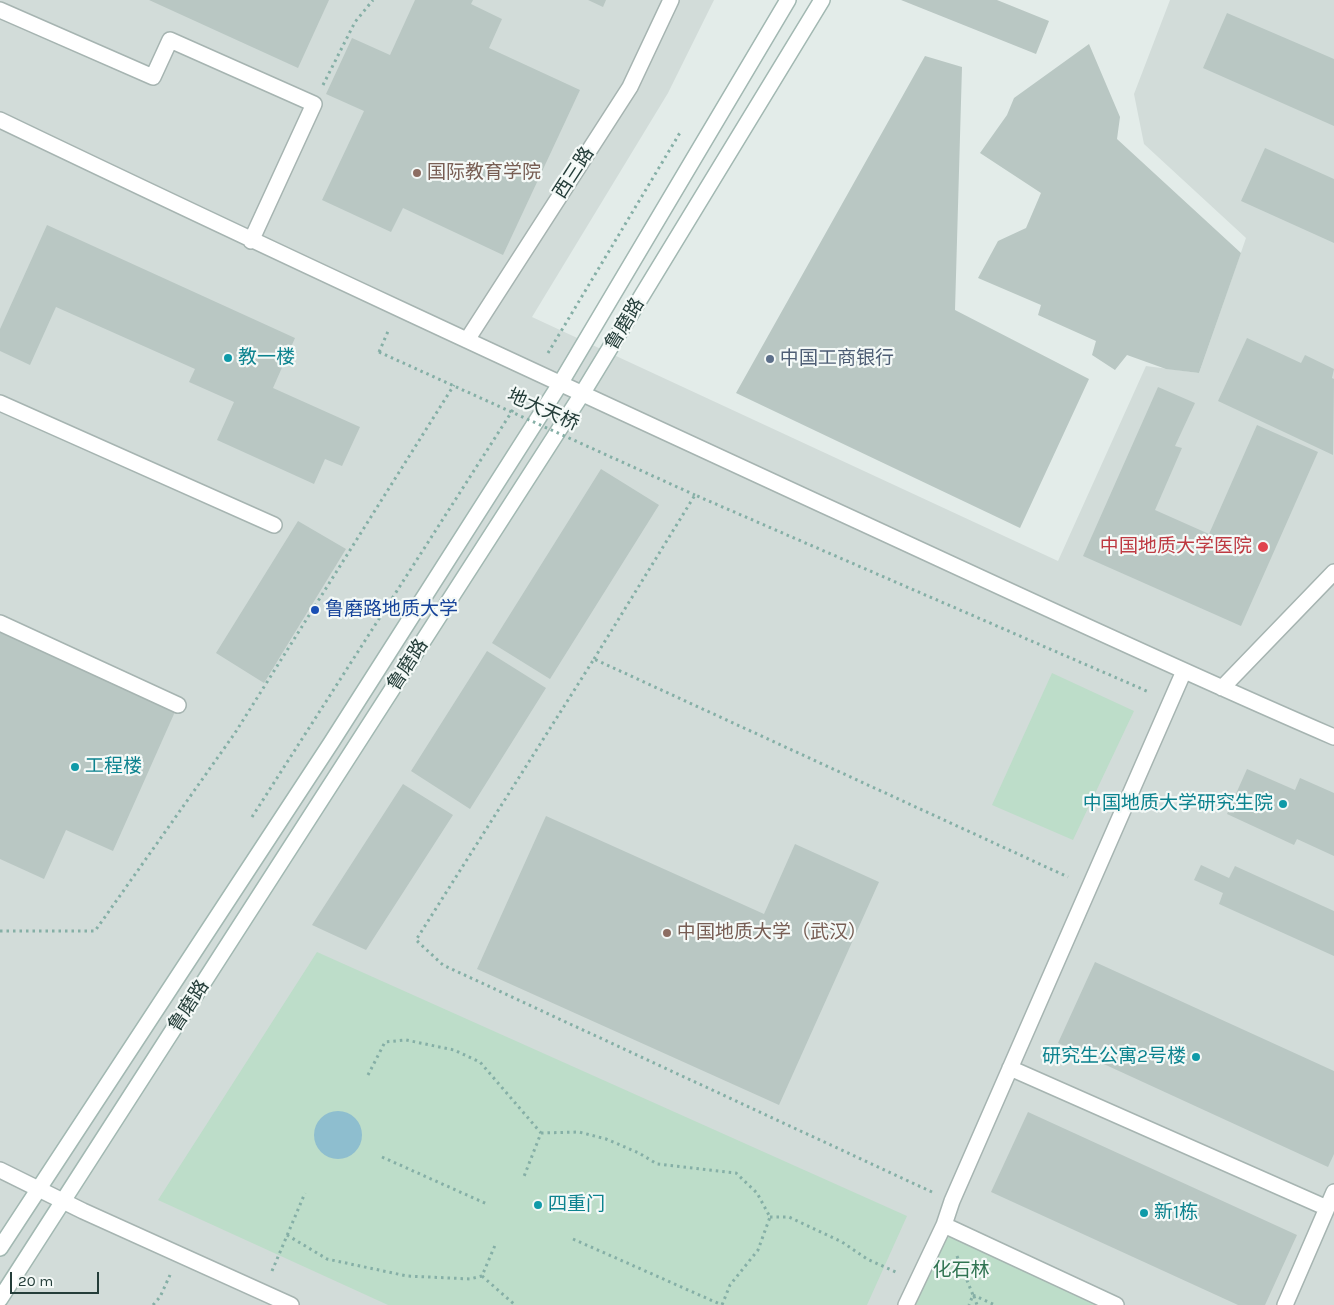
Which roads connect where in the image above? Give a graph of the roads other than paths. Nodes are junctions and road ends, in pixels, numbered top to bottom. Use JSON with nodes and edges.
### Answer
{"nodes":[{"id":1,"x":671,"y":0,"type":"edge"},
{"id":2,"x":788,"y":0,"type":"edge"},
{"id":3,"x":822,"y":0,"type":"edge"},
{"id":4,"x":0,"y":10,"type":"edge"},
{"id":5,"x":0,"y":120,"type":"edge"},
{"id":6,"x":251,"y":241,"type":"junction"},
{"id":7,"x":467,"y":340,"type":"junction"},
{"id":8,"x":560,"y":384,"type":"junction"},
{"id":9,"x":582,"y":394,"type":"junction"},
{"id":10,"x":0,"y":403,"type":"edge"},
{"id":11,"x":274,"y":525,"type":"dead end"},
{"id":12,"x":1334,"y":572,"type":"edge"},
{"id":13,"x":0,"y":623,"type":"edge"},
{"id":14,"x":1184,"y":671,"type":"junction"},
{"id":15,"x":1222,"y":688,"type":"junction"},
{"id":16,"x":178,"y":705,"type":"dead end"},
{"id":17,"x":1334,"y":737,"type":"edge"},
{"id":18,"x":1010,"y":1068,"type":"junction"},
{"id":19,"x":0,"y":1170,"type":"edge"},
{"id":20,"x":39,"y":1189,"type":"junction"},
{"id":21,"x":1334,"y":1192,"type":"edge"},
{"id":22,"x":64,"y":1201,"type":"junction"},
{"id":23,"x":1327,"y":1208,"type":"junction"},
{"id":24,"x":944,"y":1225,"type":"junction"},
{"id":25,"x":0,"y":1248,"type":"edge"},
{"id":26,"x":0,"y":1299,"type":"edge"},
{"id":27,"x":291,"y":1305,"type":"edge"},
{"id":28,"x":906,"y":1305,"type":"edge"},
{"id":29,"x":1116,"y":1305,"type":"edge"},
{"id":30,"x":1285,"y":1305,"type":"edge"}],
"edges":[{"from":1,"to":7,"type":"street","name":"西三路"},
{"from":2,"to":8,"type":"street","name":"鲁磨路"},
{"from":3,"to":9,"type":"street","name":"鲁磨路"},
{"from":4,"to":6,"type":"street"},
{"from":5,"to":6,"type":"street"},
{"from":6,"to":7,"type":"street"},
{"from":7,"to":8,"type":"street"},
{"from":8,"to":9,"type":"street"},
{"from":8,"to":20,"type":"street","name":"鲁磨路"},
{"from":9,"to":14,"type":"street"},
{"from":9,"to":22,"type":"street","name":"鲁磨路"},
{"from":10,"to":11,"type":"street"},
{"from":12,"to":15,"type":"street"},
{"from":13,"to":16,"type":"street"},
{"from":14,"to":15,"type":"street"},
{"from":14,"to":18,"type":"street"},
{"from":15,"to":17,"type":"street"},
{"from":18,"to":23,"type":"street"},
{"from":18,"to":24,"type":"street"},
{"from":19,"to":20,"type":"street"},
{"from":20,"to":22,"type":"street"},
{"from":20,"to":25,"type":"street","name":"鲁磨路"},
{"from":21,"to":23,"type":"street"},
{"from":22,"to":26,"type":"street","name":"鲁磨路"},
{"from":22,"to":27,"type":"street"},
{"from":23,"to":30,"type":"street"},
{"from":24,"to":28,"type":"street"},
{"from":24,"to":29,"type":"street"}]}
